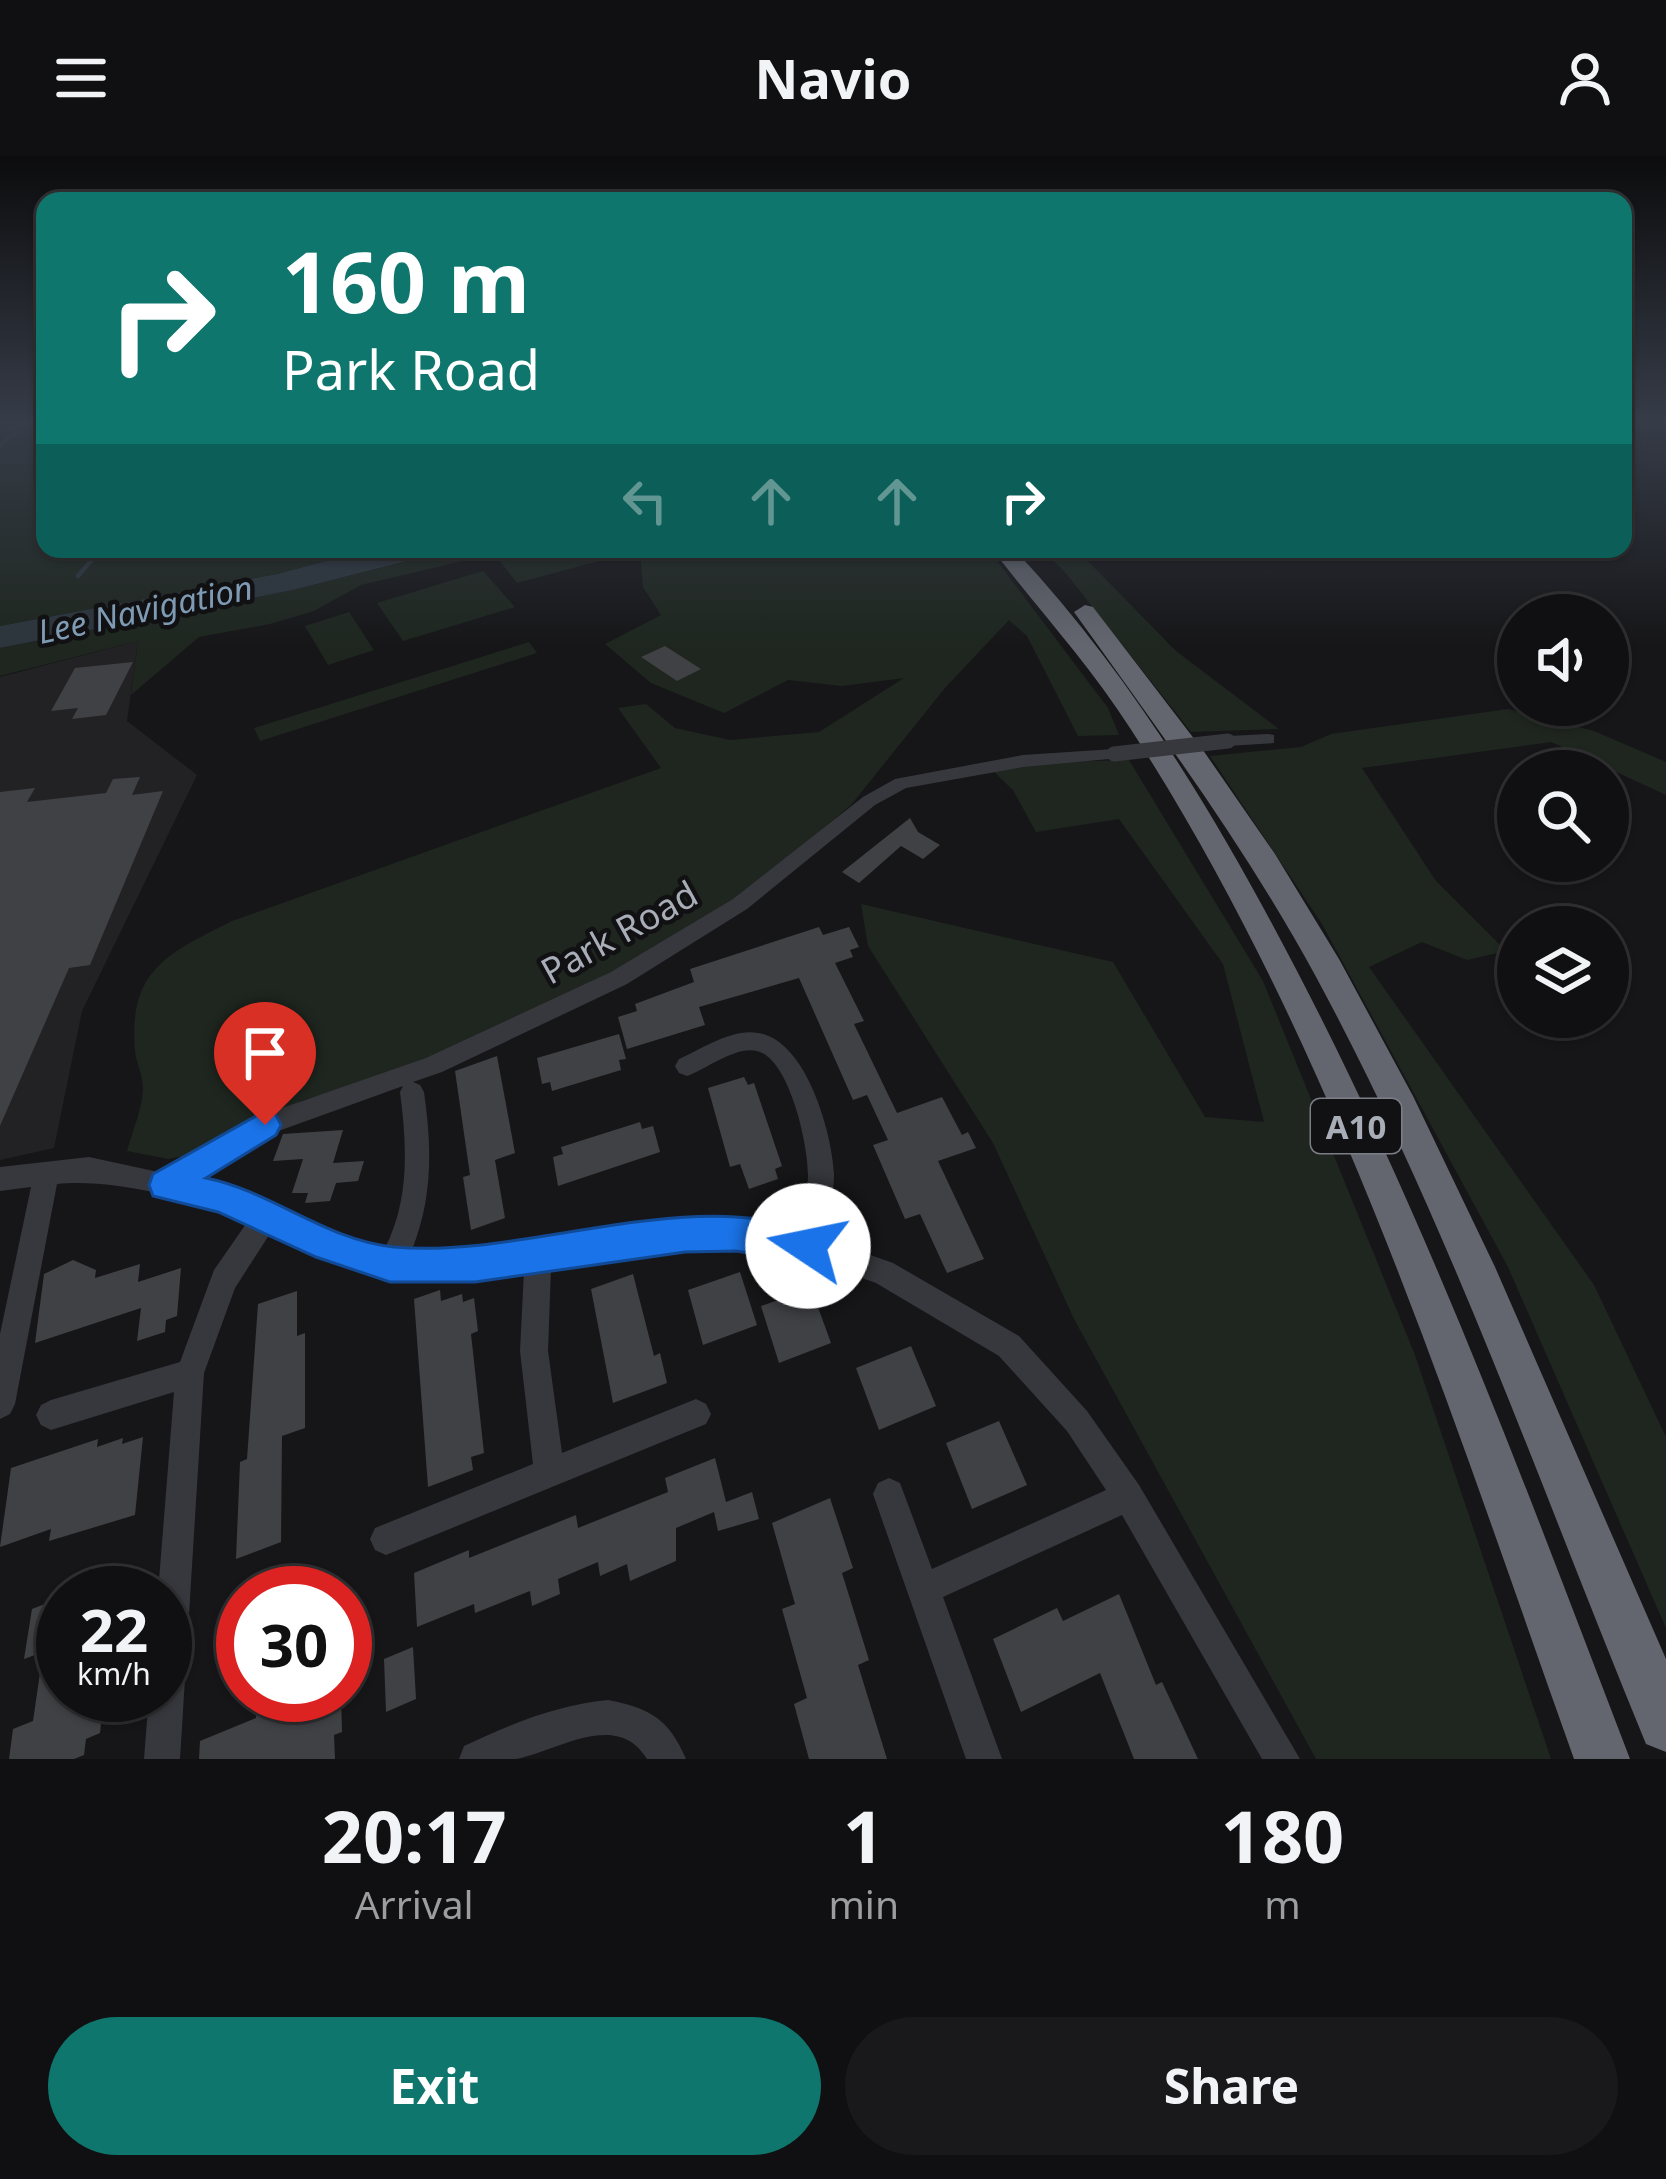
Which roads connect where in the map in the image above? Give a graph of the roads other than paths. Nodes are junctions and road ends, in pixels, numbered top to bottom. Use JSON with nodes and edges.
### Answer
{"nodes":[{"id":1,"x":1011,"y":558,"type":"edge"},
{"id":2,"x":1037,"y":558,"type":"edge"},
{"id":3,"x":1268,"y":739,"type":"dead end"},
{"id":4,"x":687,"y":1066,"type":"dead end"},
{"id":5,"x":412,"y":1092,"type":"dead end"},
{"id":6,"x":46,"y":1174,"type":"junction"},
{"id":7,"x":0,"y":1179,"type":"edge"},
{"id":8,"x":165,"y":1185,"type":"junction"},
{"id":9,"x":266,"y":1218,"type":"junction"},
{"id":10,"x":808,"y":1246,"type":"junction"},
{"id":11,"x":538,"y":1256,"type":"junction"},
{"id":12,"x":390,"y":1264,"type":"junction"},
{"id":13,"x":190,"y":1373,"type":"junction"},
{"id":14,"x":0,"y":1404,"type":"edge"},
{"id":15,"x":696,"y":1414,"type":"dead end"},
{"id":16,"x":50,"y":1415,"type":"dead end"},
{"id":17,"x":549,"y":1474,"type":"junction"},
{"id":18,"x":889,"y":1494,"type":"dead end"},
{"id":19,"x":1128,"y":1496,"type":"junction"},
{"id":20,"x":386,"y":1539,"type":"dead end"},
{"id":21,"x":924,"y":1589,"type":"junction"},
{"id":22,"x":1666,"y":1724,"type":"edge"},
{"id":23,"x":162,"y":1759,"type":"edge"},
{"id":24,"x":477,"y":1759,"type":"edge"},
{"id":25,"x":668,"y":1759,"type":"edge"},
{"id":26,"x":984,"y":1759,"type":"edge"},
{"id":27,"x":1282,"y":1759,"type":"edge"},
{"id":28,"x":1602,"y":1759,"type":"edge"}],
"edges":[{"from":1,"to":28,"type":"highway","number":"A10"},
{"from":2,"to":22,"type":"highway","number":"A10"},
{"from":3,"to":8,"type":"street","name":"Park Road","bridge":true},
{"from":4,"to":10,"type":"street"},
{"from":5,"to":12,"type":"street"},
{"from":6,"to":7,"type":"street"},
{"from":6,"to":8,"type":"street"},
{"from":6,"to":14,"type":"street"},
{"from":8,"to":9,"type":"street"},
{"from":9,"to":12,"type":"street"},
{"from":9,"to":13,"type":"street"},
{"from":10,"to":11,"type":"street"},
{"from":10,"to":19,"type":"street"},
{"from":11,"to":12,"type":"street"},
{"from":11,"to":17,"type":"street"},
{"from":13,"to":16,"type":"street"},
{"from":13,"to":23,"type":"street"},
{"from":15,"to":17,"type":"street"},
{"from":17,"to":20,"type":"street"},
{"from":18,"to":21,"type":"street"},
{"from":19,"to":21,"type":"street"},
{"from":19,"to":27,"type":"street"},
{"from":21,"to":26,"type":"street"},
{"from":24,"to":25,"type":"street"}]}
